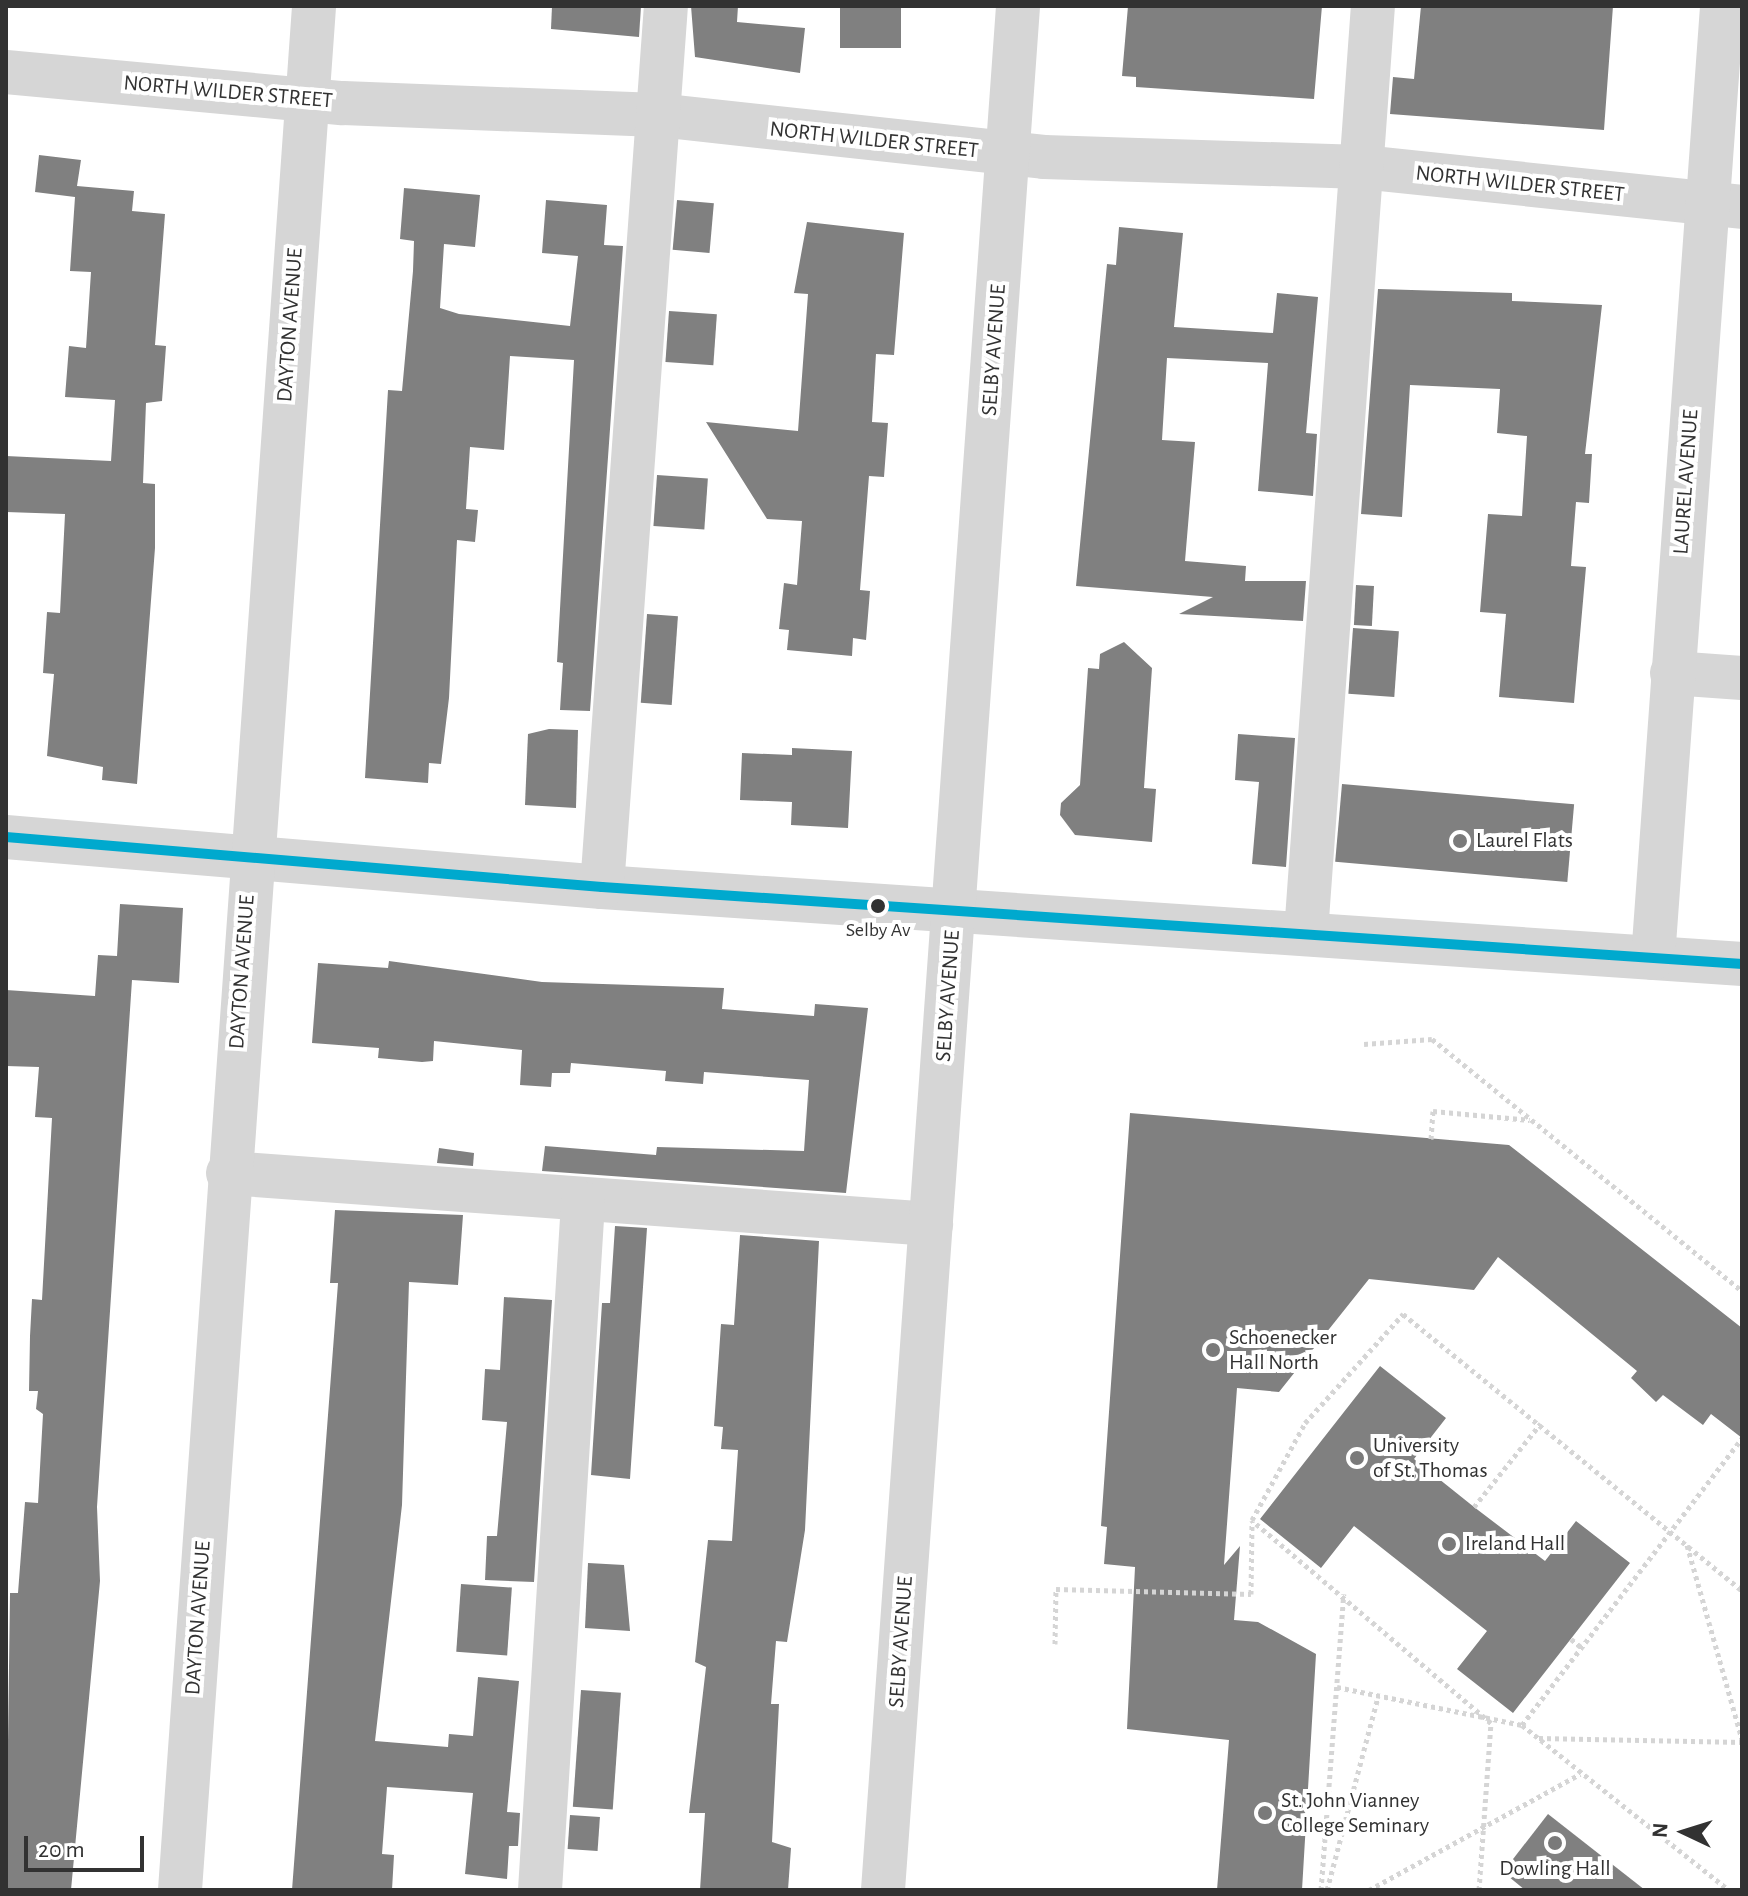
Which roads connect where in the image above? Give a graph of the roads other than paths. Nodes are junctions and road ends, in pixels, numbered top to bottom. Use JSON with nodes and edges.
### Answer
{"nodes":[{"id":1,"x":314,"y":6,"type":"edge"},
{"id":2,"x":666,"y":6,"type":"edge"},
{"id":3,"x":1018,"y":6,"type":"edge"},
{"id":4,"x":1373,"y":6,"type":"edge"},
{"id":5,"x":1722,"y":6,"type":"edge"},
{"id":6,"x":6,"y":72,"type":"edge"},
{"id":7,"x":307,"y":99,"type":"junction"},
{"id":8,"x":658,"y":115,"type":"junction"},
{"id":9,"x":1007,"y":154,"type":"junction"},
{"id":10,"x":1362,"y":167,"type":"junction"},
{"id":11,"x":1724,"y":205,"type":"edge"},
{"id":12,"x":1672,"y":673,"type":"junction"},
{"id":13,"x":1742,"y":678,"type":"edge"},
{"id":14,"x":6,"y":837,"type":"edge"},
{"id":15,"x":251,"y":856,"type":"junction"},
{"id":16,"x":602,"y":887,"type":"junction"},
{"id":17,"x":954,"y":912,"type":"junction"},
{"id":18,"x":1306,"y":933,"type":"junction"},
{"id":19,"x":1653,"y":958,"type":"junction"},
{"id":20,"x":1742,"y":964,"type":"edge"},
{"id":21,"x":228,"y":1173,"type":"junction"},
{"id":22,"x":583,"y":1203,"type":"junction"},
{"id":23,"x":931,"y":1224,"type":"junction"},
{"id":24,"x":180,"y":1890,"type":"edge"},
{"id":25,"x":540,"y":1890,"type":"edge"},
{"id":26,"x":883,"y":1890,"type":"edge"}],
"edges":[{"from":1,"to":7,"type":"street","name":"DAYTON AVENUE"},
{"from":2,"to":8,"type":"street"},
{"from":3,"to":9,"type":"street","name":"SELBY AVENUE"},
{"from":4,"to":10,"type":"street"},
{"from":5,"to":11,"type":"street","name":"LAUREL AVENUE"},
{"from":6,"to":7,"type":"street","name":"NORTH WILDER STREET"},
{"from":7,"to":8,"type":"street","name":"NORTH WILDER STREET"},
{"from":7,"to":15,"type":"street","name":"DAYTON AVENUE"},
{"from":8,"to":9,"type":"street","name":"NORTH WILDER STREET"},
{"from":8,"to":16,"type":"street"},
{"from":9,"to":10,"type":"street","name":"NORTH WILDER STREET"},
{"from":9,"to":17,"type":"street","name":"SELBY AVENUE"},
{"from":10,"to":11,"type":"street","name":"NORTH WILDER STREET"},
{"from":10,"to":18,"type":"street"},
{"from":11,"to":12,"type":"street","name":"LAUREL AVENUE"},
{"from":12,"to":13,"type":"street"},
{"from":12,"to":19,"type":"street","name":"LAUREL AVENUE"},
{"from":14,"to":15,"type":"street"},
{"from":15,"to":16,"type":"street"},
{"from":15,"to":21,"type":"street","name":"DAYTON AVENUE"},
{"from":16,"to":17,"type":"street"},
{"from":17,"to":18,"type":"street"},
{"from":17,"to":23,"type":"street","name":"SELBY AVENUE"},
{"from":18,"to":19,"type":"street"},
{"from":19,"to":20,"type":"street"},
{"from":21,"to":22,"type":"street"},
{"from":21,"to":24,"type":"street","name":"DAYTON AVENUE"},
{"from":22,"to":23,"type":"street"},
{"from":22,"to":25,"type":"street"},
{"from":23,"to":26,"type":"street","name":"SELBY AVENUE"}]}
